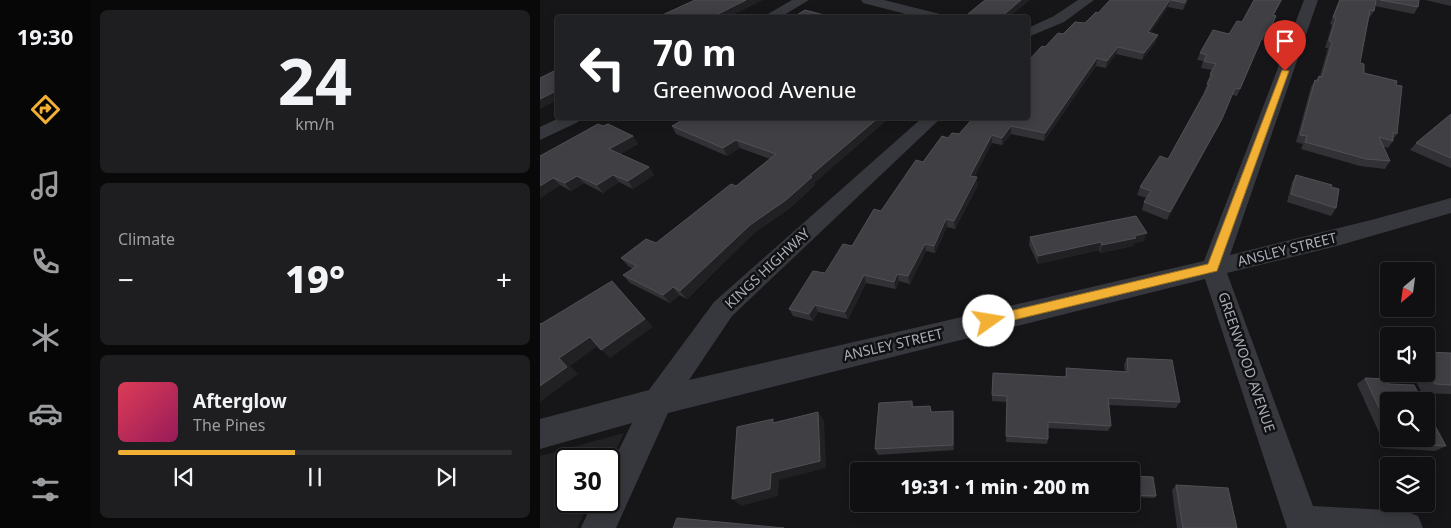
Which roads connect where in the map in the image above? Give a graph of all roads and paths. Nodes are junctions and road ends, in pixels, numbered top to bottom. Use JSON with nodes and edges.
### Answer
{"nodes":[{"id":1,"x":802,"y":0,"type":"edge"},
{"id":2,"x":868,"y":0,"type":"edge"},
{"id":3,"x":1087,"y":0,"type":"edge"},
{"id":4,"x":1312,"y":0,"type":"edge"},
{"id":5,"x":774,"y":15,"type":"edge"},
{"id":6,"x":927,"y":15,"type":"edge"},
{"id":7,"x":1030,"y":33,"type":"edge"},
{"id":8,"x":568,"y":120,"type":"edge"},
{"id":9,"x":930,"y":120,"type":"edge"},
{"id":10,"x":540,"y":134,"type":"edge"},
{"id":11,"x":1451,"y":205,"type":"edge"},
{"id":12,"x":1213,"y":268,"type":"junction"},
{"id":13,"x":659,"y":400,"type":"junction"},
{"id":14,"x":540,"y":434,"type":"edge"},
{"id":15,"x":1304,"y":526,"type":"edge"},
{"id":16,"x":598,"y":528,"type":"edge"},
{"id":17,"x":1406,"y":528,"type":"edge"}],
"edges":[{"from":1,"to":5,"type":"street"},
{"from":2,"to":6,"type":"street"},
{"from":3,"to":7,"type":"street"},
{"from":4,"to":12,"type":"street"},
{"from":8,"to":10,"type":"street"},
{"from":9,"to":13,"type":"street","name":"KINGS HIGHWAY"},
{"from":11,"to":12,"type":"street","name":"ANSLEY STREET"},
{"from":12,"to":13,"type":"street","name":"ANSLEY STREET"},
{"from":12,"to":15,"type":"street","name":"GREENWOOD AVENUE"},
{"from":13,"to":14,"type":"street","name":"ANSLEY STREET"},
{"from":13,"to":16,"type":"street","name":"KINGS HIGHWAY"},
{"from":15,"to":17,"type":"street"}]}
